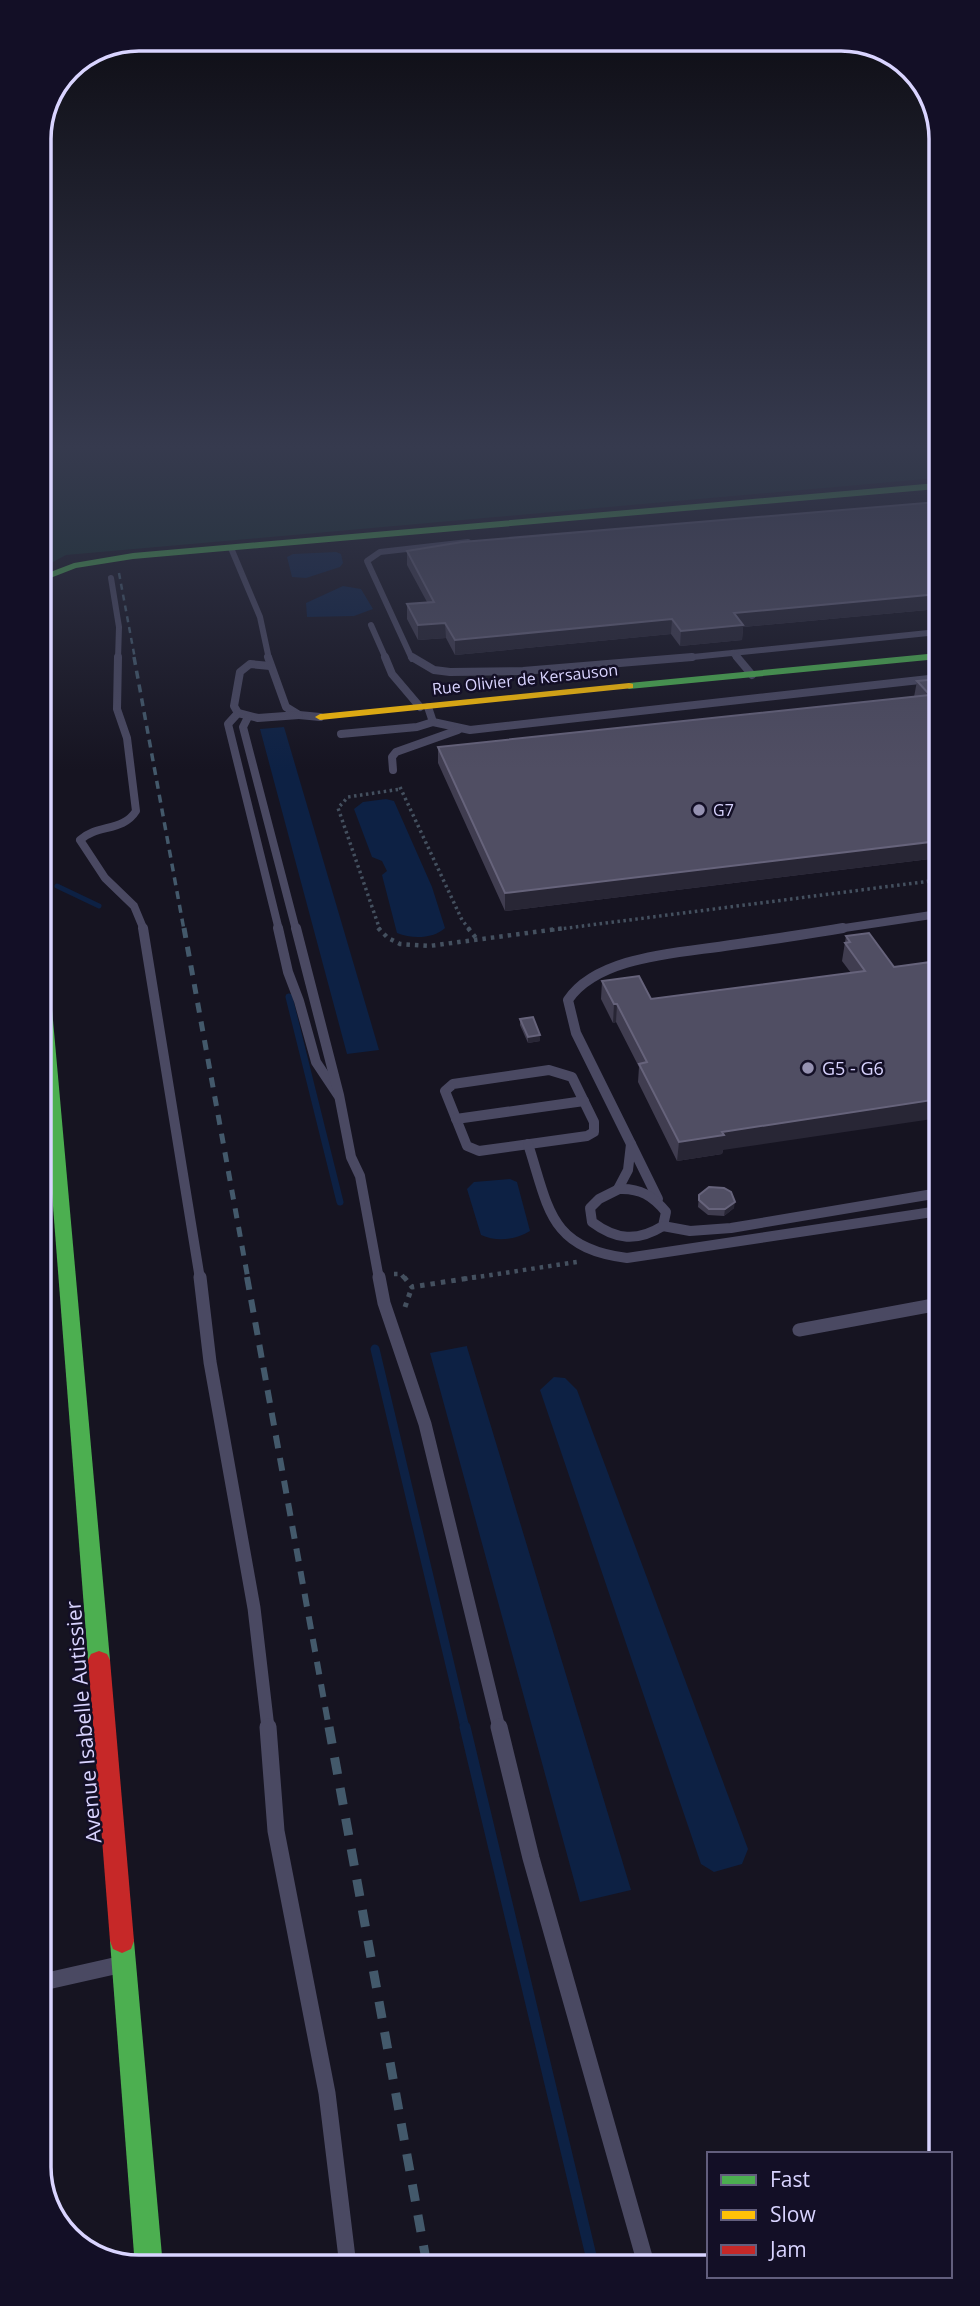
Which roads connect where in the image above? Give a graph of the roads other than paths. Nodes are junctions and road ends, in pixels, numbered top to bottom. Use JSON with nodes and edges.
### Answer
{"nodes":[{"id":1,"x":159,"y":555,"type":"edge"},
{"id":2,"x":234,"y":555,"type":"edge"},
{"id":3,"x":374,"y":555,"type":"edge"},
{"id":4,"x":51,"y":574,"type":"edge"},
{"id":5,"x":111,"y":578,"type":"dead end"},
{"id":6,"x":371,"y":625,"type":"dead end"},
{"id":7,"x":929,"y":633,"type":"edge"},
{"id":8,"x":733,"y":653,"type":"junction"},
{"id":9,"x":700,"y":657,"type":"junction"},
{"id":10,"x":929,"y":657,"type":"edge"},
{"id":11,"x":270,"y":666,"type":"junction"},
{"id":12,"x":752,"y":674,"type":"junction"},
{"id":13,"x":712,"y":679,"type":"junction"},
{"id":14,"x":929,"y":679,"type":"edge"},
{"id":15,"x":427,"y":712,"type":"junction"},
{"id":16,"x":243,"y":715,"type":"junction"},
{"id":17,"x":299,"y":715,"type":"junction"},
{"id":18,"x":320,"y":717,"type":"joint"},
{"id":19,"x":458,"y":730,"type":"junction"},
{"id":20,"x":341,"y":734,"type":"dead end"},
{"id":21,"x":393,"y":770,"type":"road end"},
{"id":22,"x":929,"y":916,"type":"edge"},
{"id":23,"x":51,"y":1084,"type":"edge"},
{"id":24,"x":339,"y":1095,"type":"junction"},
{"id":25,"x":584,"y":1101,"type":"junction"},
{"id":26,"x":456,"y":1119,"type":"junction"},
{"id":27,"x":528,"y":1144,"type":"junction"},
{"id":28,"x":631,"y":1144,"type":"junction"},
{"id":29,"x":618,"y":1189,"type":"junction"},
{"id":30,"x":929,"y":1196,"type":"edge"},
{"id":31,"x":658,"y":1199,"type":"junction"},
{"id":32,"x":929,"y":1213,"type":"edge"},
{"id":33,"x":663,"y":1226,"type":"junction"},
{"id":34,"x":929,"y":1306,"type":"edge"},
{"id":35,"x":799,"y":1329,"type":"dead end"},
{"id":36,"x":124,"y":1964,"type":"junction"},
{"id":37,"x":51,"y":1980,"type":"edge"},
{"id":38,"x":148,"y":2255,"type":"edge"},
{"id":39,"x":347,"y":2255,"type":"edge"},
{"id":40,"x":644,"y":2255,"type":"edge"}],
"edges":[{"from":1,"to":4,"type":"street"},
{"from":2,"to":11,"type":"lane"},
{"from":3,"to":9,"type":"lane"},
{"from":5,"to":39,"type":"lane"},
{"from":6,"to":15,"type":"lane"},
{"from":7,"to":8,"type":"lane"},
{"from":8,"to":9,"type":"lane"},
{"from":8,"to":12,"type":"lane"},
{"from":9,"to":13,"type":"lane"},
{"from":10,"to":12,"type":"street","name":"Rue Olivier de Kersauson"},
{"from":11,"to":16,"type":"lane"},
{"from":11,"to":17,"type":"lane"},
{"from":12,"to":13,"type":"street","name":"Rue Olivier de Kersauson"},
{"from":13,"to":15,"type":"street","name":"Rue Olivier de Kersauson"},
{"from":14,"to":19,"type":"lane"},
{"from":15,"to":18,"type":"street","name":"Rue Olivier de Kersauson"},
{"from":15,"to":19,"type":"lane"},
{"from":15,"to":20,"type":"lane"},
{"from":16,"to":17,"type":"lane","name":"Rue Olivier de Kersauson"},
{"from":16,"to":24,"type":"lane"},
{"from":16,"to":24,"type":"lane"},
{"from":17,"to":18,"type":"lane","name":"Rue Olivier de Kersauson"},
{"from":19,"to":21,"type":"lane"},
{"from":22,"to":28,"type":"lane"},
{"from":23,"to":36,"type":"street","name":"Avenue Isabelle Autissier"},
{"from":24,"to":40,"type":"lane"},
{"from":25,"to":26,"type":"lane"},
{"from":25,"to":26,"type":"lane"},
{"from":25,"to":27,"type":"lane"},
{"from":26,"to":27,"type":"lane"},
{"from":27,"to":32,"type":"lane"},
{"from":28,"to":29,"type":"lane"},
{"from":28,"to":31,"type":"lane"},
{"from":29,"to":31,"type":"lane"},
{"from":29,"to":33,"type":"lane"},
{"from":30,"to":33,"type":"lane"},
{"from":31,"to":33,"type":"lane"},
{"from":34,"to":35,"type":"lane"},
{"from":36,"to":37,"type":"lane"},
{"from":36,"to":38,"type":"street","name":"Avenue Isabelle Autissier"}]}
